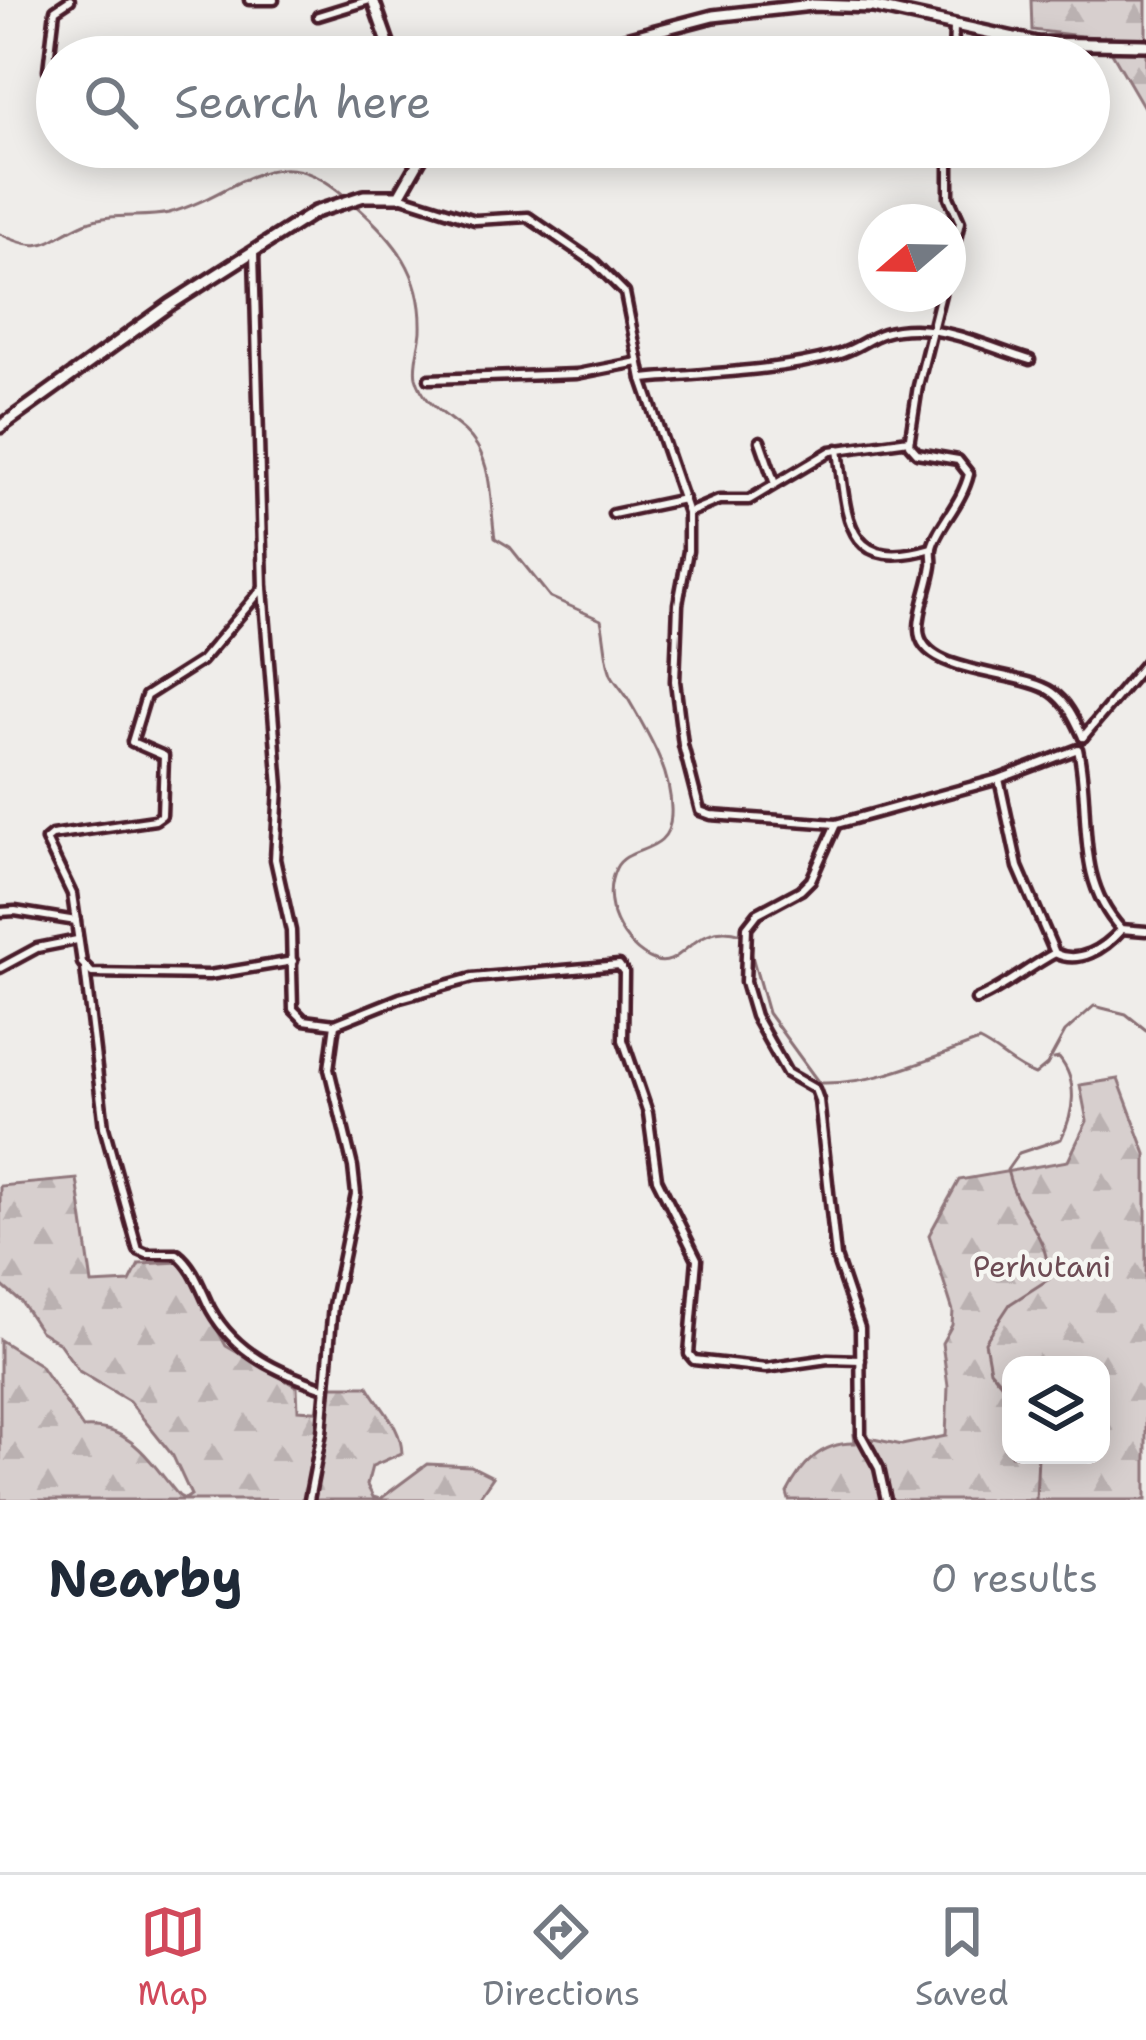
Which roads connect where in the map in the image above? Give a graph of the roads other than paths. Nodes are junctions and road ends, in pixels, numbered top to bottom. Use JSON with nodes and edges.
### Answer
{"nodes":[{"id":1,"x":70,"y":0,"type":"edge"},
{"id":2,"x":249,"y":0,"type":"edge"},
{"id":3,"x":274,"y":0,"type":"edge"},
{"id":4,"x":371,"y":0,"type":"edge"},
{"id":5,"x":812,"y":3,"type":"edge"},
{"id":6,"x":319,"y":16,"type":"dead end"},
{"id":7,"x":954,"y":27,"type":"junction"},
{"id":8,"x":52,"y":36,"type":"edge"},
{"id":9,"x":385,"y":36,"type":"edge"},
{"id":10,"x":636,"y":36,"type":"edge"},
{"id":11,"x":954,"y":36,"type":"edge"},
{"id":12,"x":998,"y":36,"type":"edge"},
{"id":13,"x":1110,"y":45,"type":"edge"},
{"id":14,"x":1146,"y":45,"type":"edge"},
{"id":15,"x":415,"y":168,"type":"edge"},
{"id":16,"x":949,"y":168,"type":"edge"},
{"id":17,"x":399,"y":196,"type":"junction"},
{"id":18,"x":953,"y":204,"type":"edge"},
{"id":19,"x":254,"y":253,"type":"junction"},
{"id":20,"x":936,"y":312,"type":"edge"},
{"id":21,"x":931,"y":330,"type":"junction"},
{"id":22,"x":1030,"y":360,"type":"dead end"},
{"id":23,"x":638,"y":362,"type":"junction"},
{"id":24,"x":429,"y":379,"type":"dead end"},
{"id":25,"x":642,"y":379,"type":"junction"},
{"id":26,"x":0,"y":427,"type":"edge"},
{"id":27,"x":909,"y":440,"type":"junction"},
{"id":28,"x":760,"y":441,"type":"dead end"},
{"id":29,"x":838,"y":449,"type":"junction"},
{"id":30,"x":775,"y":484,"type":"junction"},
{"id":31,"x":684,"y":499,"type":"junction"},
{"id":32,"x":688,"y":513,"type":"junction"},
{"id":33,"x":614,"y":514,"type":"dead end"},
{"id":34,"x":932,"y":548,"type":"junction"},
{"id":35,"x":263,"y":588,"type":"junction"},
{"id":36,"x":1146,"y":662,"type":"edge"},
{"id":37,"x":1083,"y":737,"type":"junction"},
{"id":38,"x":1078,"y":749,"type":"junction"},
{"id":39,"x":999,"y":779,"type":"junction"},
{"id":40,"x":836,"y":824,"type":"junction"},
{"id":41,"x":0,"y":912,"type":"edge"},
{"id":42,"x":76,"y":922,"type":"junction"},
{"id":43,"x":1121,"y":929,"type":"junction"},
{"id":44,"x":1146,"y":931,"type":"edge"},
{"id":45,"x":77,"y":940,"type":"junction"},
{"id":46,"x":1054,"y":953,"type":"junction"},
{"id":47,"x":293,"y":961,"type":"junction"},
{"id":48,"x":0,"y":968,"type":"edge"},
{"id":49,"x":85,"y":968,"type":"junction"},
{"id":50,"x":976,"y":1000,"type":"dead end"},
{"id":51,"x":335,"y":1024,"type":"junction"},
{"id":52,"x":861,"y":1360,"type":"junction"},
{"id":53,"x":325,"y":1388,"type":"junction"},
{"id":54,"x":309,"y":1500,"type":"edge"},
{"id":55,"x":886,"y":1500,"type":"edge"}],
"edges":[{"from":1,"to":8,"type":"street"},
{"from":2,"to":3,"type":"street"},
{"from":4,"to":6,"type":"street"},
{"from":4,"to":9,"type":"street"},
{"from":5,"to":7,"type":"street"},
{"from":5,"to":10,"type":"street"},
{"from":7,"to":11,"type":"street"},
{"from":7,"to":12,"type":"street"},
{"from":13,"to":14,"type":"street"},
{"from":15,"to":17,"type":"street"},
{"from":16,"to":18,"type":"street"},
{"from":17,"to":19,"type":"street"},
{"from":17,"to":23,"type":"street"},
{"from":19,"to":26,"type":"street"},
{"from":19,"to":35,"type":"street"},
{"from":20,"to":21,"type":"street"},
{"from":21,"to":22,"type":"street"},
{"from":21,"to":25,"type":"street"},
{"from":21,"to":27,"type":"street"},
{"from":23,"to":24,"type":"street"},
{"from":23,"to":25,"type":"street"},
{"from":25,"to":31,"type":"street"},
{"from":27,"to":29,"type":"street"},
{"from":27,"to":34,"type":"street"},
{"from":28,"to":30,"type":"street"},
{"from":29,"to":30,"type":"street"},
{"from":29,"to":34,"type":"street"},
{"from":30,"to":32,"type":"street"},
{"from":31,"to":32,"type":"street"},
{"from":31,"to":33,"type":"street"},
{"from":32,"to":40,"type":"street"},
{"from":34,"to":37,"type":"street"},
{"from":35,"to":42,"type":"street"},
{"from":35,"to":47,"type":"street"},
{"from":36,"to":37,"type":"street"},
{"from":37,"to":38,"type":"street"},
{"from":38,"to":39,"type":"street"},
{"from":38,"to":43,"type":"street"},
{"from":39,"to":40,"type":"street"},
{"from":39,"to":46,"type":"street"},
{"from":40,"to":52,"type":"street"},
{"from":41,"to":42,"type":"street"},
{"from":42,"to":45,"type":"street"},
{"from":43,"to":44,"type":"street"},
{"from":43,"to":46,"type":"street"},
{"from":45,"to":48,"type":"street"},
{"from":45,"to":49,"type":"street"},
{"from":46,"to":50,"type":"street"},
{"from":47,"to":49,"type":"street"},
{"from":47,"to":51,"type":"street"},
{"from":49,"to":53,"type":"street"},
{"from":51,"to":52,"type":"street"},
{"from":51,"to":53,"type":"street"},
{"from":52,"to":55,"type":"street"},
{"from":53,"to":54,"type":"street"}]}
